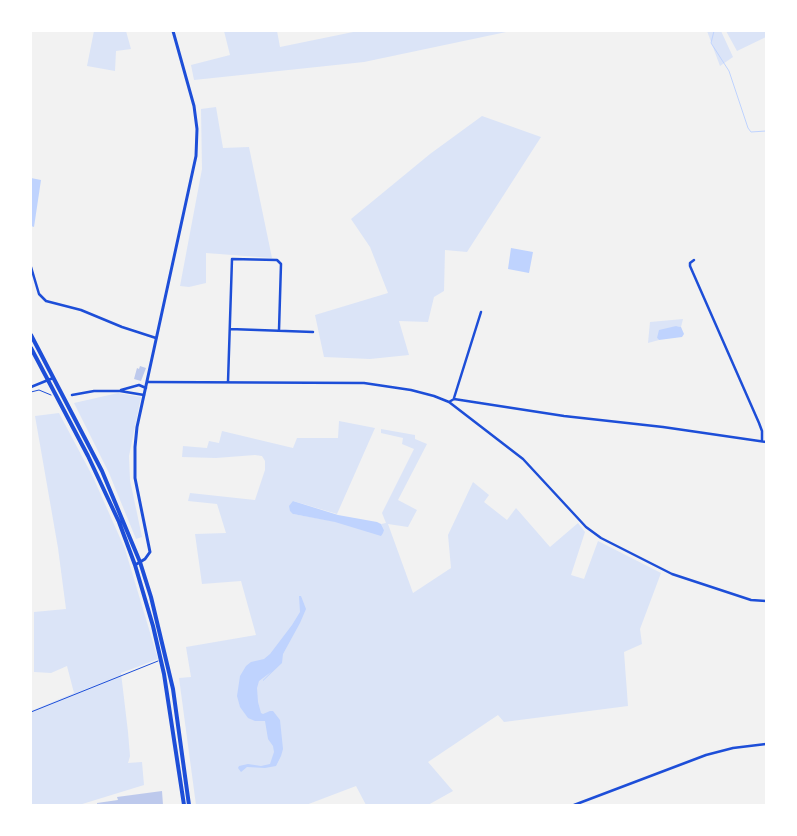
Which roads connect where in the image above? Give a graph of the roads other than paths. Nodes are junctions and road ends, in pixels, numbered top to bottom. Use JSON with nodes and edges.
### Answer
{"nodes":[{"id":1,"x":173,"y":31,"type":"edge"},
{"id":2,"x":694,"y":260,"type":"dead end"},
{"id":3,"x":31,"y":267,"type":"edge"},
{"id":4,"x":481,"y":312,"type":"dead end"},
{"id":5,"x":230,"y":329,"type":"junction"},
{"id":6,"x":279,"y":330,"type":"junction"},
{"id":7,"x":313,"y":332,"type":"dead end"},
{"id":8,"x":31,"y":334,"type":"edge"},
{"id":9,"x":158,"y":338,"type":"junction"},
{"id":10,"x":31,"y":348,"type":"edge"},
{"id":11,"x":53,"y":378,"type":"junction"},
{"id":12,"x":48,"y":380,"type":"junction"},
{"id":13,"x":148,"y":382,"type":"junction"},
{"id":14,"x":228,"y":382,"type":"junction"},
{"id":15,"x":31,"y":387,"type":"edge"},
{"id":16,"x":146,"y":388,"type":"junction"},
{"id":17,"x":120,"y":390,"type":"junction"},
{"id":18,"x":72,"y":395,"type":"dead end"},
{"id":19,"x":144,"y":395,"type":"junction"},
{"id":20,"x":454,"y":398,"type":"junction"},
{"id":21,"x":449,"y":402,"type":"junction"},
{"id":22,"x":764,"y":442,"type":"edge"},
{"id":23,"x":140,"y":562,"type":"junction"},
{"id":24,"x":134,"y":565,"type":"junction"},
{"id":25,"x":766,"y":601,"type":"edge"},
{"id":26,"x":152,"y":604,"type":"junction"},
{"id":27,"x":147,"y":605,"type":"junction"},
{"id":28,"x":766,"y":744,"type":"edge"},
{"id":29,"x":184,"y":805,"type":"edge"},
{"id":30,"x":189,"y":805,"type":"edge"},
{"id":31,"x":574,"y":805,"type":"edge"}],
"edges":[{"from":1,"to":9,"type":"street"},
{"from":2,"to":22,"type":"street"},
{"from":3,"to":9,"type":"street"},
{"from":4,"to":20,"type":"street"},
{"from":5,"to":6,"type":"street"},
{"from":5,"to":6,"type":"street"},
{"from":5,"to":14,"type":"street"},
{"from":6,"to":7,"type":"street"},
{"from":8,"to":11,"type":"main road"},
{"from":9,"to":13,"type":"street"},
{"from":10,"to":12,"type":"main road"},
{"from":11,"to":12,"type":"street"},
{"from":11,"to":23,"type":"main road"},
{"from":12,"to":15,"type":"street"},
{"from":12,"to":24,"type":"main road"},
{"from":13,"to":14,"type":"street"},
{"from":13,"to":16,"type":"street"},
{"from":14,"to":21,"type":"street"},
{"from":16,"to":17,"type":"street"},
{"from":16,"to":19,"type":"street"},
{"from":17,"to":18,"type":"street"},
{"from":17,"to":19,"type":"street"},
{"from":19,"to":23,"type":"street"},
{"from":20,"to":21,"type":"street"},
{"from":20,"to":22,"type":"street"},
{"from":21,"to":25,"type":"street"},
{"from":23,"to":24,"type":"street"},
{"from":23,"to":26,"type":"main road"},
{"from":24,"to":27,"type":"main road"},
{"from":26,"to":27,"type":"main road"},
{"from":26,"to":30,"type":"main road"},
{"from":27,"to":29,"type":"main road"},
{"from":28,"to":31,"type":"street"}]}
